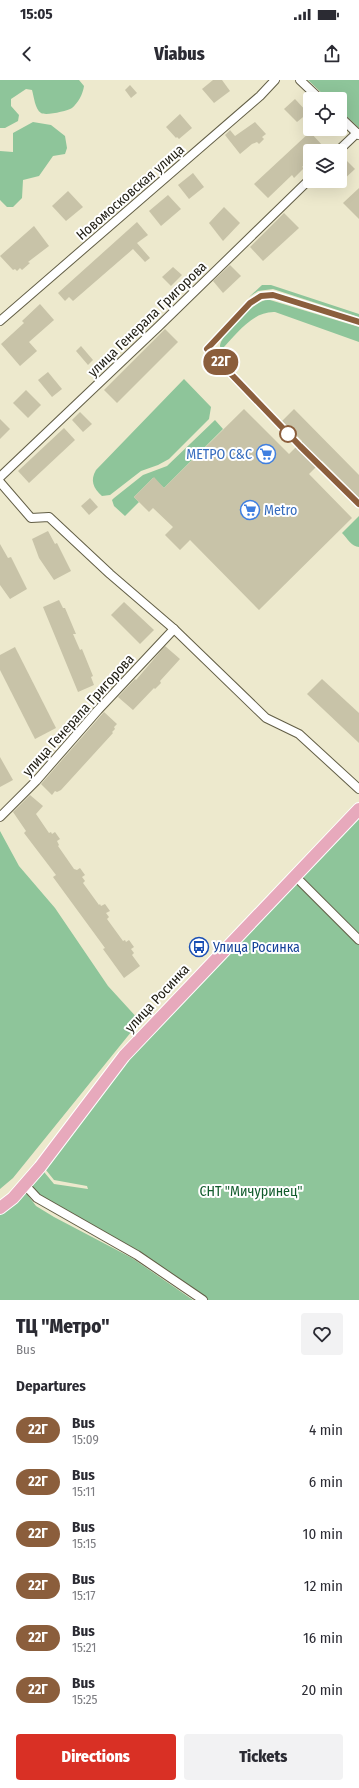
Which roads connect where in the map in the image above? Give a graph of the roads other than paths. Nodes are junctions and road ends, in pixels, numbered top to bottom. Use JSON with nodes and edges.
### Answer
{"nodes":[{"id":1,"x":275,"y":80,"type":"edge"},
{"id":2,"x":300,"y":80,"type":"edge"},
{"id":3,"x":313,"y":92,"type":"edge"},
{"id":4,"x":347,"y":124,"type":"edge"},
{"id":5,"x":358,"y":134,"type":"edge"},
{"id":6,"x":346,"y":144,"type":"edge"},
{"id":7,"x":303,"y":186,"type":"edge"},
{"id":8,"x":0,"y":321,"type":"edge"},
{"id":9,"x":0,"y":477,"type":"edge"},
{"id":10,"x":0,"y":482,"type":"edge"},
{"id":11,"x":174,"y":629,"type":"junction"},
{"id":12,"x":359,"y":789,"type":"edge"},
{"id":13,"x":359,"y":809,"type":"edge"},
{"id":14,"x":0,"y":817,"type":"edge"},
{"id":15,"x":295,"y":876,"type":"junction"},
{"id":16,"x":359,"y":940,"type":"edge"},
{"id":17,"x":25,"y":1185,"type":"junction"},
{"id":18,"x":0,"y":1208,"type":"edge"},
{"id":19,"x":203,"y":1300,"type":"edge"}],
"edges":[{"from":1,"to":8,"type":"street","name":"Новомосковская улица"},
{"from":2,"to":3,"type":"street"},
{"from":4,"to":5,"type":"street"},
{"from":5,"to":6,"type":"street"},
{"from":7,"to":9,"type":"street","name":"улица Генерала Григорова"},
{"from":10,"to":11,"type":"street"},
{"from":11,"to":12,"type":"street"},
{"from":11,"to":14,"type":"street","name":"улица Генерала Григорова"},
{"from":13,"to":15,"type":"main road","name":"улица Росинка"},
{"from":15,"to":16,"type":"street"},
{"from":15,"to":17,"type":"main road","name":"улица Росинка"},
{"from":17,"to":18,"type":"main road","name":"улица Росинка"},
{"from":17,"to":19,"type":"street"}]}
